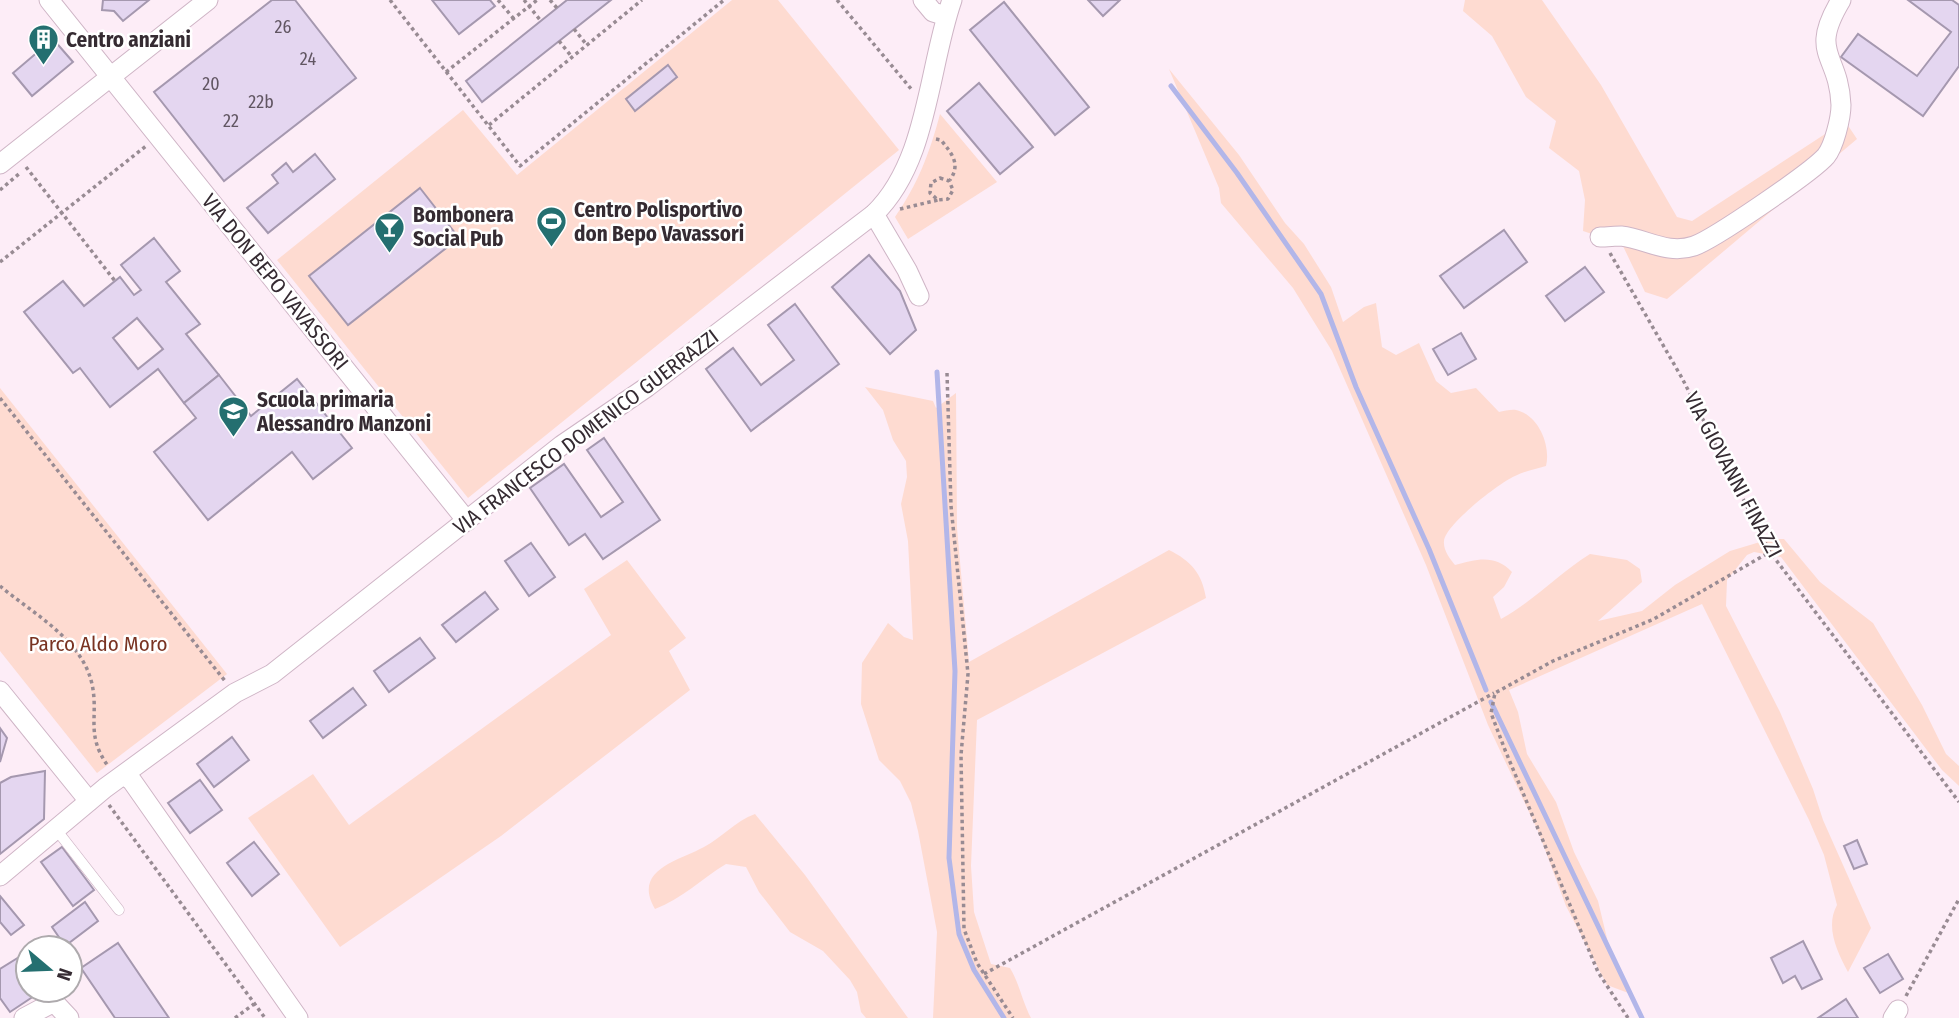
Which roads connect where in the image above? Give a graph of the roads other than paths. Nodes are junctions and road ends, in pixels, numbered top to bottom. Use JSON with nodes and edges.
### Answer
{"nodes":[{"id":1,"x":49,"y":0,"type":"edge"},
{"id":2,"x":208,"y":0,"type":"edge"},
{"id":3,"x":923,"y":0,"type":"edge"},
{"id":4,"x":1841,"y":0,"type":"edge"},
{"id":5,"x":949,"y":8,"type":"edge"},
{"id":6,"x":110,"y":76,"type":"junction"},
{"id":7,"x":7,"y":158,"type":"edge"},
{"id":8,"x":874,"y":214,"type":"junction"},
{"id":9,"x":1600,"y":237,"type":"road end"},
{"id":10,"x":919,"y":296,"type":"dead end"},
{"id":11,"x":467,"y":521,"type":"junction"},
{"id":12,"x":0,"y":691,"type":"edge"},
{"id":13,"x":124,"y":775,"type":"junction"},
{"id":14,"x":100,"y":796,"type":"junction"},
{"id":15,"x":55,"y":827,"type":"junction"},
{"id":16,"x":0,"y":876,"type":"edge"},
{"id":17,"x":118,"y":910,"type":"dead end"},
{"id":18,"x":24,"y":1018,"type":"edge"},
{"id":19,"x":69,"y":1018,"type":"edge"},
{"id":20,"x":298,"y":1018,"type":"edge"}],
"edges":[{"from":1,"to":6,"type":"street","name":"VIA DON BEPO VAVASSORI"},
{"from":2,"to":6,"type":"street"},
{"from":3,"to":5,"type":"street"},
{"from":4,"to":9,"type":"street"},
{"from":5,"to":8,"type":"street","name":"VIA FRANCESCO DOMENICO GUERRAZZI"},
{"from":6,"to":7,"type":"street"},
{"from":6,"to":11,"type":"street","name":"VIA DON BEPO VAVASSORI"},
{"from":8,"to":10,"type":"street"},
{"from":8,"to":11,"type":"street","name":"VIA FRANCESCO DOMENICO GUERRAZZI"},
{"from":11,"to":13,"type":"street","name":"VIA FRANCESCO DOMENICO GUERRAZZI"},
{"from":12,"to":14,"type":"street"},
{"from":13,"to":14,"type":"street","name":"VIA FRANCESCO DOMENICO GUERRAZZI"},
{"from":13,"to":20,"type":"street"},
{"from":14,"to":15,"type":"street","name":"VIA FRANCESCO DOMENICO GUERRAZZI"},
{"from":15,"to":16,"type":"street","name":"VIA FRANCESCO DOMENICO GUERRAZZI"},
{"from":15,"to":17,"type":"lane"},
{"from":18,"to":19,"type":"street"}]}
